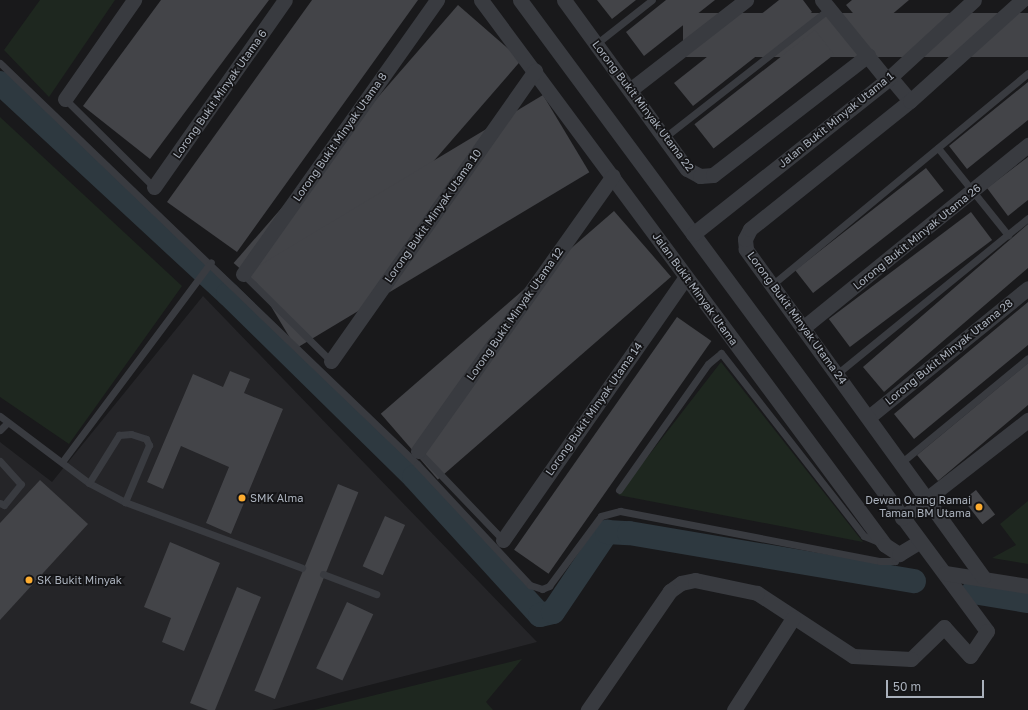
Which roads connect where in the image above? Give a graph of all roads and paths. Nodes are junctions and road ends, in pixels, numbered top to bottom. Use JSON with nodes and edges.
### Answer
{"nodes":[{"id":1,"x":134,"y":0,"type":"edge"},
{"id":2,"x":285,"y":0,"type":"edge"},
{"id":3,"x":437,"y":0,"type":"edge"},
{"id":4,"x":481,"y":0,"type":"edge"},
{"id":5,"x":520,"y":0,"type":"edge"},
{"id":6,"x":564,"y":0,"type":"edge"},
{"id":7,"x":652,"y":0,"type":"edge"},
{"id":8,"x":746,"y":0,"type":"edge"},
{"id":9,"x":974,"y":0,"type":"edge"},
{"id":10,"x":1022,"y":0,"type":"edge"},
{"id":11,"x":826,"y":4,"type":"edge"},
{"id":12,"x":596,"y":44,"type":"junction"},
{"id":13,"x":868,"y":55,"type":"junction"},
{"id":14,"x":0,"y":64,"type":"edge"},
{"id":15,"x":535,"y":71,"type":"junction"},
{"id":16,"x":1028,"y":73,"type":"edge"},
{"id":17,"x":887,"y":80,"type":"junction"},
{"id":18,"x":630,"y":90,"type":"junction"},
{"id":19,"x":65,"y":99,"type":"joint"},
{"id":20,"x":905,"y":104,"type":"junction"},
{"id":21,"x":665,"y":138,"type":"junction"},
{"id":22,"x":1028,"y":145,"type":"edge"},
{"id":23,"x":938,"y":148,"type":"junction"},
{"id":24,"x":613,"y":176,"type":"junction"},
{"id":25,"x":154,"y":188,"type":"joint"},
{"id":26,"x":973,"y":192,"type":"junction"},
{"id":27,"x":1028,"y":218,"type":"edge"},
{"id":28,"x":693,"y":234,"type":"junction"},
{"id":29,"x":1008,"y":234,"type":"junction"},
{"id":30,"x":209,"y":265,"type":"junction"},
{"id":31,"x":243,"y":274,"type":"joint"},
{"id":32,"x":686,"y":277,"type":"junction"},
{"id":33,"x":773,"y":284,"type":"junction"},
{"id":34,"x":1028,"y":288,"type":"edge"},
{"id":35,"x":804,"y":327,"type":"junction"},
{"id":36,"x":1028,"y":358,"type":"edge"},
{"id":37,"x":331,"y":361,"type":"joint"},
{"id":38,"x":838,"y":373,"type":"junction"},
{"id":39,"x":0,"y":416,"type":"edge"},
{"id":40,"x":870,"y":416,"type":"junction"},
{"id":41,"x":8,"y":422,"type":"junction"},
{"id":42,"x":1027,"y":423,"type":"edge"},
{"id":43,"x":0,"y":430,"type":"edge"},
{"id":44,"x":418,"y":451,"type":"joint"},
{"id":45,"x":0,"y":461,"type":"edge"},
{"id":46,"x":62,"y":462,"type":"junction"},
{"id":47,"x":902,"y":462,"type":"junction"},
{"id":48,"x":89,"y":483,"type":"junction"},
{"id":49,"x":619,"y":490,"type":"dead end"},
{"id":50,"x":928,"y":498,"type":"junction"},
{"id":51,"x":125,"y":502,"type":"junction"},
{"id":52,"x":0,"y":503,"type":"edge"},
{"id":53,"x":902,"y":518,"type":"junction"},
{"id":54,"x":503,"y":540,"type":"joint"},
{"id":55,"x":919,"y":542,"type":"junction"},
{"id":56,"x":885,"y":545,"type":"junction"},
{"id":57,"x":899,"y":554,"type":"junction"},
{"id":58,"x":302,"y":568,"type":"dead end"},
{"id":59,"x":945,"y":573,"type":"junction"},
{"id":60,"x":323,"y":574,"type":"dead end"},
{"id":61,"x":983,"y":576,"type":"junction"},
{"id":62,"x":1028,"y":586,"type":"edge"},
{"id":63,"x":376,"y":594,"type":"dead end"},
{"id":64,"x":793,"y":618,"type":"junction"},
{"id":65,"x":588,"y":710,"type":"edge"},
{"id":66,"x":734,"y":710,"type":"edge"}],
"edges":[{"from":1,"to":19,"type":"street"},
{"from":2,"to":25,"type":"street","name":"Lorong Bukit Minyak Utama 6"},
{"from":3,"to":31,"type":"street","name":"Lorong Bukit Minyak Utama 8"},
{"from":4,"to":15,"type":"street","name":"Jalan Bukit Minyak Utama"},
{"from":5,"to":28,"type":"street"},
{"from":6,"to":12,"type":"street","name":"Lorong Bukit Minyak Utama 22"},
{"from":7,"to":12,"type":"lane"},
{"from":8,"to":18,"type":"street"},
{"from":9,"to":17,"type":"street","name":"Jalan Bukit Minyak Utama 1"},
{"from":10,"to":20,"type":"street","name":"Lorong Bukit Minyak Utama 24"},
{"from":11,"to":13,"type":"street"},
{"from":11,"to":21,"type":"lane"},
{"from":12,"to":18,"type":"street","name":"Lorong Bukit Minyak Utama 22"},
{"from":13,"to":17,"type":"street"},
{"from":13,"to":21,"type":"street","name":"Lorong Bukit Minyak Utama 22"},
{"from":14,"to":30,"type":"lane"},
{"from":15,"to":24,"type":"street","name":"Jalan Bukit Minyak Utama"},
{"from":15,"to":37,"type":"street","name":"Lorong Bukit Minyak Utama 10"},
{"from":16,"to":23,"type":"lane"},
{"from":17,"to":20,"type":"street"},
{"from":17,"to":28,"type":"street","name":"Jalan Bukit Minyak Utama 1"},
{"from":18,"to":21,"type":"street","name":"Lorong Bukit Minyak Utama 22"},
{"from":19,"to":25,"type":"lane"},
{"from":20,"to":33,"type":"street","name":"Lorong Bukit Minyak Utama 24"},
{"from":22,"to":26,"type":"street","name":"Lorong Bukit Minyak Utama 26"},
{"from":23,"to":26,"type":"lane"},
{"from":23,"to":33,"type":"lane"},
{"from":24,"to":32,"type":"street","name":"Jalan Bukit Minyak Utama"},
{"from":24,"to":44,"type":"street","name":"Lorong Bukit Minyak Utama 12"},
{"from":26,"to":29,"type":"lane"},
{"from":26,"to":35,"type":"street","name":"Lorong Bukit Minyak Utama 26"},
{"from":27,"to":29,"type":"lane"},
{"from":28,"to":53,"type":"street"},
{"from":29,"to":38,"type":"lane"},
{"from":30,"to":46,"type":"lane"},
{"from":30,"to":57,"type":"lane"},
{"from":31,"to":37,"type":"lane"},
{"from":32,"to":54,"type":"street","name":"Lorong Bukit Minyak Utama 14"},
{"from":32,"to":56,"type":"street","name":"Jalan Bukit Minyak Utama"},
{"from":33,"to":35,"type":"street","name":"Lorong Bukit Minyak Utama 24"},
{"from":34,"to":40,"type":"street","name":"Lorong Bukit Minyak Utama 28"},
{"from":35,"to":38,"type":"street","name":"Lorong Bukit Minyak Utama 24"},
{"from":36,"to":47,"type":"lane"},
{"from":38,"to":40,"type":"street","name":"Lorong Bukit Minyak Utama 24"},
{"from":39,"to":41,"type":"lane"},
{"from":40,"to":47,"type":"street","name":"Lorong Bukit Minyak Utama 24"},
{"from":41,"to":43,"type":"lane"},
{"from":41,"to":46,"type":"lane"},
{"from":42,"to":50,"type":"street"},
{"from":44,"to":54,"type":"lane"},
{"from":45,"to":52,"type":"lane"},
{"from":46,"to":48,"type":"lane"},
{"from":47,"to":50,"type":"street","name":"Lorong Bukit Minyak Utama 24"},
{"from":48,"to":51,"type":"lane"},
{"from":48,"to":51,"type":"lane"},
{"from":49,"to":56,"type":"lane"},
{"from":50,"to":53,"type":"street"},
{"from":50,"to":61,"type":"street","name":"Lorong Bukit Minyak Utama 24"},
{"from":51,"to":58,"type":"lane"},
{"from":53,"to":55,"type":"street"},
{"from":55,"to":57,"type":"street"},
{"from":55,"to":59,"type":"street"},
{"from":56,"to":57,"type":"street","name":"Jalan Bukit Minyak Utama"},
{"from":59,"to":61,"type":"street"},
{"from":59,"to":64,"type":"street"},
{"from":60,"to":63,"type":"lane"},
{"from":61,"to":62,"type":"street"},
{"from":64,"to":65,"type":"street"},
{"from":64,"to":66,"type":"street"}]}
